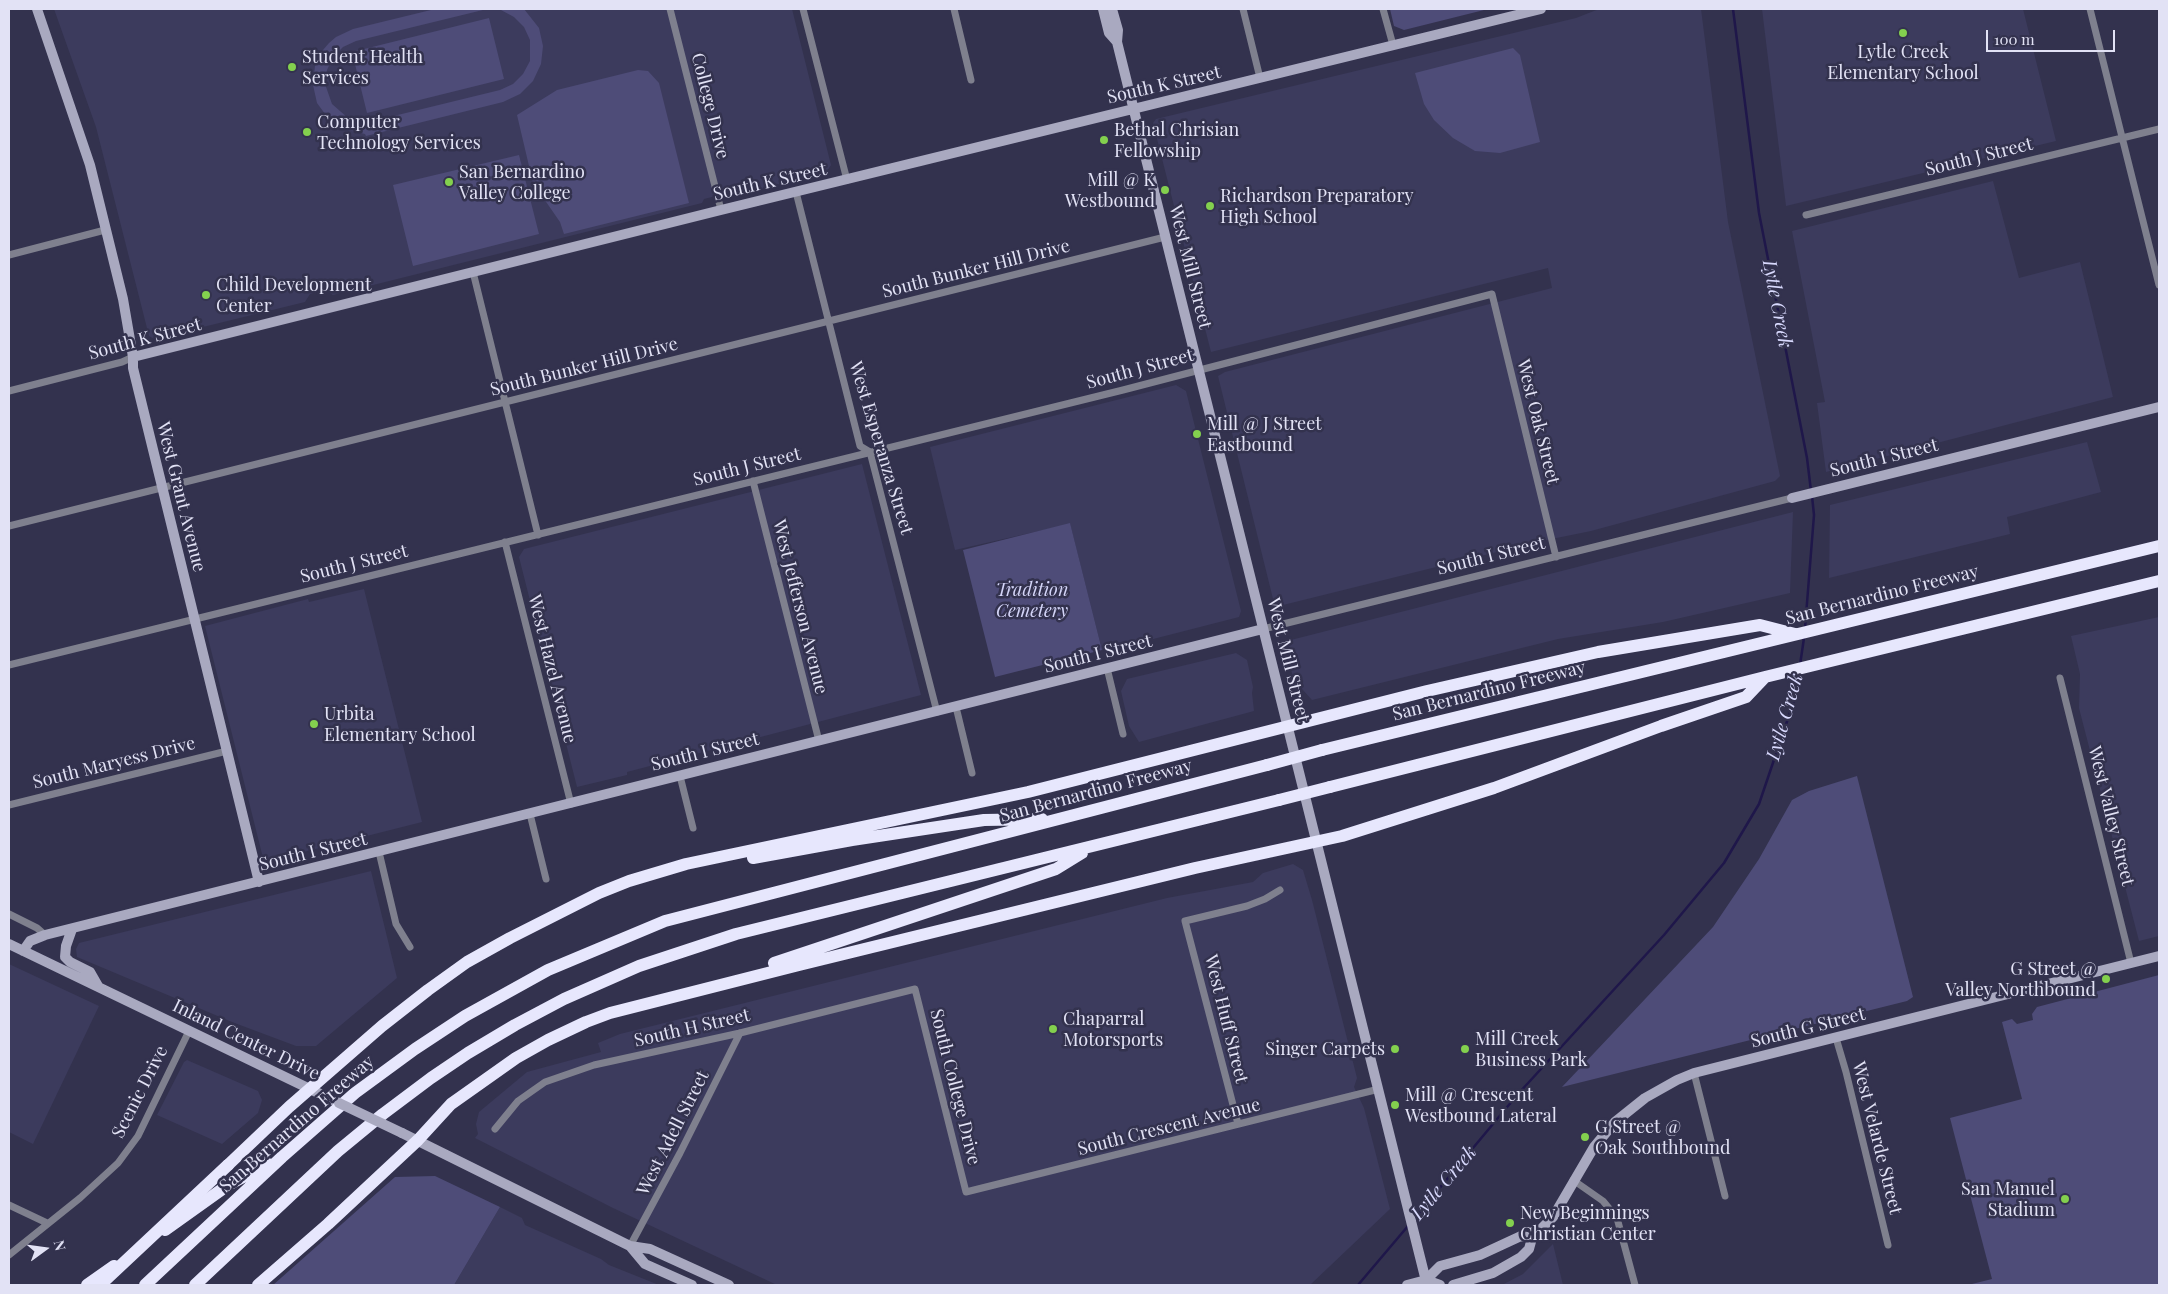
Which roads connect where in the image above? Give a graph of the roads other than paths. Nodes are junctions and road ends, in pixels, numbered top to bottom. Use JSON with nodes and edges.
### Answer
{"nodes":[{"id":1,"x":37,"y":9,"type":"edge"},
{"id":2,"x":670,"y":9,"type":"edge"},
{"id":3,"x":803,"y":9,"type":"edge"},
{"id":4,"x":954,"y":9,"type":"edge"},
{"id":5,"x":1103,"y":9,"type":"edge"},
{"id":6,"x":1112,"y":9,"type":"edge"},
{"id":7,"x":1243,"y":9,"type":"edge"},
{"id":8,"x":1383,"y":9,"type":"edge"},
{"id":9,"x":1541,"y":9,"type":"edge"},
{"id":10,"x":2090,"y":9,"type":"edge"},
{"id":11,"x":1117,"y":42,"type":"junction"},
{"id":12,"x":1392,"y":45,"type":"junction"},
{"id":13,"x":1260,"y":78,"type":"junction"},
{"id":14,"x":971,"y":80,"type":"dead end"},
{"id":15,"x":1134,"y":108,"type":"junction"},
{"id":16,"x":2159,"y":129,"type":"edge"},
{"id":17,"x":2123,"y":138,"type":"junction"},
{"id":18,"x":847,"y":180,"type":"junction"},
{"id":19,"x":796,"y":192,"type":"junction"},
{"id":20,"x":721,"y":210,"type":"junction"},
{"id":21,"x":1806,"y":214,"type":"dead end"},
{"id":22,"x":106,"y":230,"type":"junction"},
{"id":23,"x":1166,"y":236,"type":"junction"},
{"id":24,"x":9,"y":255,"type":"edge"},
{"id":25,"x":473,"y":272,"type":"junction"},
{"id":26,"x":2159,"y":286,"type":"edge"},
{"id":27,"x":1492,"y":294,"type":"joint"},
{"id":28,"x":829,"y":320,"type":"junction"},
{"id":29,"x":133,"y":357,"type":"junction"},
{"id":30,"x":1199,"y":369,"type":"junction"},
{"id":31,"x":9,"y":390,"type":"edge"},
{"id":32,"x":504,"y":403,"type":"junction"},
{"id":33,"x":2159,"y":407,"type":"edge"},
{"id":34,"x":870,"y":452,"type":"junction"},
{"id":35,"x":753,"y":481,"type":"junction"},
{"id":36,"x":162,"y":488,"type":"junction"},
{"id":37,"x":1792,"y":498,"type":"joint"},
{"id":38,"x":9,"y":526,"type":"edge"},
{"id":39,"x":538,"y":535,"type":"junction"},
{"id":40,"x":505,"y":542,"type":"junction"},
{"id":41,"x":2159,"y":546,"type":"edge"},
{"id":42,"x":1556,"y":557,"type":"junction"},
{"id":43,"x":2159,"y":582,"type":"edge"},
{"id":44,"x":2144,"y":586,"type":"junction"},
{"id":45,"x":2159,"y":587,"type":"edge"},
{"id":46,"x":195,"y":619,"type":"junction"},
{"id":47,"x":1263,"y":629,"type":"junction"},
{"id":48,"x":1795,"y":634,"type":"junction"},
{"id":49,"x":9,"y":665,"type":"edge"},
{"id":50,"x":1106,"y":668,"type":"junction"},
{"id":51,"x":1765,"y":677,"type":"junction"},
{"id":52,"x":2060,"y":678,"type":"dead end"},
{"id":53,"x":956,"y":707,"type":"junction"},
{"id":54,"x":937,"y":712,"type":"junction"},
{"id":55,"x":1288,"y":725,"type":"junction"},
{"id":56,"x":1123,"y":734,"type":"dead end"},
{"id":57,"x":819,"y":741,"type":"junction"},
{"id":58,"x":227,"y":750,"type":"junction"},
{"id":59,"x":972,"y":773,"type":"dead end"},
{"id":60,"x":680,"y":776,"type":"junction"},
{"id":61,"x":571,"y":804,"type":"junction"},
{"id":62,"x":9,"y":805,"type":"edge"},
{"id":63,"x":530,"y":814,"type":"junction"},
{"id":64,"x":1065,"y":818,"type":"junction"},
{"id":65,"x":693,"y":828,"type":"dead end"},
{"id":66,"x":1317,"y":840,"type":"junction"},
{"id":67,"x":1092,"y":848,"type":"junction"},
{"id":68,"x":379,"y":852,"type":"junction"},
{"id":69,"x":546,"y":879,"type":"dead end"},
{"id":70,"x":259,"y":882,"type":"junction"},
{"id":71,"x":1280,"y":890,"type":"dead end"},
{"id":72,"x":562,"y":911,"type":"junction"},
{"id":73,"x":9,"y":914,"type":"edge"},
{"id":74,"x":72,"y":929,"type":"junction"},
{"id":75,"x":45,"y":935,"type":"junction"},
{"id":76,"x":9,"y":944,"type":"edge"},
{"id":77,"x":410,"y":947,"type":"dead end"},
{"id":78,"x":23,"y":951,"type":"junction"},
{"id":79,"x":2159,"y":956,"type":"edge"},
{"id":80,"x":2131,"y":963,"type":"junction"},
{"id":81,"x":98,"y":986,"type":"junction"},
{"id":82,"x":915,"y":989,"type":"joint"},
{"id":83,"x":631,"y":1007,"type":"junction"},
{"id":84,"x":189,"y":1031,"type":"junction"},
{"id":85,"x":740,"y":1032,"type":"junction"},
{"id":86,"x":1836,"y":1038,"type":"junction"},
{"id":87,"x":1694,"y":1073,"type":"junction"},
{"id":88,"x":1379,"y":1089,"type":"junction"},
{"id":89,"x":317,"y":1092,"type":"junction"},
{"id":90,"x":1238,"y":1124,"type":"junction"},
{"id":91,"x":495,"y":1129,"type":"dead end"},
{"id":92,"x":418,"y":1140,"type":"junction"},
{"id":93,"x":282,"y":1157,"type":"junction"},
{"id":94,"x":1573,"y":1180,"type":"junction"},
{"id":95,"x":966,"y":1192,"type":"joint"},
{"id":96,"x":1725,"y":1196,"type":"dead end"},
{"id":97,"x":9,"y":1205,"type":"edge"},
{"id":98,"x":47,"y":1223,"type":"junction"},
{"id":99,"x":1532,"y":1238,"type":"junction"},
{"id":100,"x":1888,"y":1245,"type":"dead end"},
{"id":101,"x":630,"y":1246,"type":"junction"},
{"id":102,"x":9,"y":1255,"type":"edge"},
{"id":103,"x":220,"y":1263,"type":"junction"},
{"id":104,"x":1426,"y":1283,"type":"edge"},
{"id":105,"x":87,"y":1285,"type":"edge"},
{"id":106,"x":100,"y":1285,"type":"edge"},
{"id":107,"x":145,"y":1285,"type":"edge"},
{"id":108,"x":196,"y":1285,"type":"edge"},
{"id":109,"x":203,"y":1285,"type":"edge"},
{"id":110,"x":258,"y":1285,"type":"edge"},
{"id":111,"x":692,"y":1285,"type":"edge"},
{"id":112,"x":729,"y":1285,"type":"edge"},
{"id":113,"x":1407,"y":1285,"type":"edge"},
{"id":114,"x":1440,"y":1285,"type":"edge"},
{"id":115,"x":1453,"y":1285,"type":"edge"},
{"id":116,"x":1634,"y":1285,"type":"edge"}],
"edges":[{"from":1,"to":22,"type":"street","name":"West Grant Avenue"},
{"from":2,"to":20,"type":"street","name":"College Drive"},
{"from":3,"to":18,"type":"street"},
{"from":4,"to":14,"type":"street"},
{"from":5,"to":11,"type":"street","name":"West Mill Street"},
{"from":6,"to":11,"type":"street","name":"West Mill Street"},
{"from":7,"to":13,"type":"street"},
{"from":8,"to":12,"type":"street"},
{"from":9,"to":12,"type":"street","name":"South K Street"},
{"from":10,"to":17,"type":"street"},
{"from":11,"to":15,"type":"street","name":"West Mill Street"},
{"from":12,"to":13,"type":"street","name":"South K Street"},
{"from":13,"to":15,"type":"street","name":"South K Street"},
{"from":15,"to":18,"type":"street","name":"South K Street"},
{"from":15,"to":23,"type":"street","name":"West Mill Street"},
{"from":16,"to":17,"type":"street","name":"South J Street"},
{"from":17,"to":21,"type":"street","name":"South J Street"},
{"from":17,"to":26,"type":"street"},
{"from":18,"to":19,"type":"street","name":"South K Street"},
{"from":19,"to":20,"type":"street","name":"South K Street"},
{"from":19,"to":28,"type":"street","name":"West Esperanza Street"},
{"from":20,"to":25,"type":"street","name":"South K Street"},
{"from":22,"to":24,"type":"street"},
{"from":22,"to":29,"type":"street","name":"West Grant Avenue"},
{"from":23,"to":28,"type":"street","name":"South Bunker Hill Drive"},
{"from":23,"to":30,"type":"street","name":"West Mill Street"},
{"from":25,"to":29,"type":"street","name":"South K Street"},
{"from":25,"to":32,"type":"street"},
{"from":27,"to":30,"type":"street","name":"South J Street"},
{"from":27,"to":42,"type":"street","name":"West Oak Street"},
{"from":28,"to":32,"type":"street","name":"South Bunker Hill Drive"},
{"from":28,"to":34,"type":"street","name":"West Esperanza Street"},
{"from":29,"to":31,"type":"street","name":"South K Street"},
{"from":29,"to":36,"type":"street","name":"West Grant Avenue"},
{"from":30,"to":34,"type":"street","name":"South J Street"},
{"from":30,"to":47,"type":"street","name":"West Mill Street"},
{"from":32,"to":36,"type":"street","name":"South Bunker Hill Drive"},
{"from":32,"to":39,"type":"street"},
{"from":33,"to":37,"type":"street","name":"South I Street"},
{"from":34,"to":35,"type":"street","name":"South J Street"},
{"from":34,"to":54,"type":"street","name":"West Esperanza Street"},
{"from":35,"to":39,"type":"street","name":"South J Street"},
{"from":35,"to":57,"type":"street","name":"West Jefferson Avenue"},
{"from":36,"to":38,"type":"street","name":"South Bunker Hill Drive"},
{"from":36,"to":46,"type":"street","name":"West Grant Avenue"},
{"from":37,"to":42,"type":"street","name":"South I Street"},
{"from":39,"to":40,"type":"street","name":"South J Street"},
{"from":40,"to":46,"type":"street","name":"South J Street"},
{"from":40,"to":61,"type":"street","name":"West Hazel Avenue"},
{"from":41,"to":48,"type":"highway","name":"San Bernardino Freeway"},
{"from":42,"to":47,"type":"street","name":"South I Street"},
{"from":43,"to":44,"type":"highway"},
{"from":44,"to":45,"type":"highway"},
{"from":44,"to":51,"type":"highway"},
{"from":46,"to":49,"type":"street","name":"South J Street"},
{"from":46,"to":58,"type":"street","name":"West Grant Avenue"},
{"from":47,"to":50,"type":"street","name":"South I Street"},
{"from":47,"to":55,"type":"street","name":"West Mill Street"},
{"from":48,"to":55,"type":"highway"},
{"from":48,"to":64,"type":"highway","name":"San Bernardino Freeway","bridge":true},
{"from":50,"to":53,"type":"street","name":"South I Street"},
{"from":50,"to":56,"type":"street"},
{"from":51,"to":66,"type":"highway"},
{"from":51,"to":67,"type":"highway","bridge":true},
{"from":52,"to":80,"type":"street","name":"West Valley Street"},
{"from":53,"to":54,"type":"street","name":"South I Street"},
{"from":53,"to":59,"type":"street"},
{"from":54,"to":57,"type":"street","name":"South I Street"},
{"from":55,"to":66,"type":"street","name":"West Mill Street"},
{"from":55,"to":72,"type":"highway"},
{"from":57,"to":60,"type":"street","name":"South I Street"},
{"from":58,"to":62,"type":"street","name":"South Maryess Drive"},
{"from":58,"to":70,"type":"street","name":"West Grant Avenue"},
{"from":60,"to":61,"type":"street","name":"South I Street"},
{"from":60,"to":65,"type":"street"},
{"from":61,"to":63,"type":"street","name":"South I Street"},
{"from":63,"to":68,"type":"street","name":"South I Street"},
{"from":63,"to":69,"type":"street"},
{"from":64,"to":72,"type":"highway"},
{"from":64,"to":93,"type":"highway","name":"San Bernardino Freeway"},
{"from":66,"to":83,"type":"highway"},
{"from":66,"to":88,"type":"street","name":"West Mill Street"},
{"from":67,"to":83,"type":"highway"},
{"from":67,"to":103,"type":"highway"},
{"from":68,"to":70,"type":"street","name":"South I Street"},
{"from":68,"to":77,"type":"street"},
{"from":70,"to":74,"type":"street","name":"South I Street"},
{"from":71,"to":90,"type":"street","name":"West Huff Street"},
{"from":72,"to":89,"type":"highway"},
{"from":73,"to":75,"type":"street"},
{"from":74,"to":75,"type":"street","name":"South I Street"},
{"from":74,"to":81,"type":"street"},
{"from":75,"to":78,"type":"street","name":"South I Street"},
{"from":76,"to":78,"type":"street","name":"Inland Center Drive"},
{"from":78,"to":81,"type":"street","name":"Inland Center Drive"},
{"from":79,"to":80,"type":"street","name":"South G Street"},
{"from":80,"to":86,"type":"street","name":"South G Street"},
{"from":81,"to":84,"type":"street","name":"Inland Center Drive"},
{"from":82,"to":85,"type":"street","name":"South H Street"},
{"from":82,"to":95,"type":"street","name":"South College Drive"},
{"from":83,"to":92,"type":"highway"},
{"from":84,"to":89,"type":"street","name":"Inland Center Drive"},
{"from":84,"to":98,"type":"street","name":"Scenic Drive"},
{"from":85,"to":91,"type":"street","name":"South H Street"},
{"from":85,"to":101,"type":"street","name":"West Adell Street"},
{"from":86,"to":87,"type":"street","name":"South G Street"},
{"from":86,"to":100,"type":"street","name":"West Velarde Street"},
{"from":87,"to":94,"type":"street","name":"South G Street"},
{"from":87,"to":96,"type":"street"},
{"from":88,"to":90,"type":"street","name":"South Crescent Avenue"},
{"from":88,"to":104,"type":"street","name":"West Mill Street"},
{"from":89,"to":92,"type":"street","name":"Inland Center Drive","bridge":true},
{"from":89,"to":106,"type":"highway","bridge":true},
{"from":90,"to":95,"type":"street","name":"South Crescent Avenue"},
{"from":92,"to":101,"type":"street","name":"Inland Center Drive"},
{"from":92,"to":110,"type":"highway"},
{"from":93,"to":105,"type":"highway"},
{"from":93,"to":107,"type":"highway","name":"San Bernardino Freeway"},
{"from":94,"to":99,"type":"street","name":"South G Street"},
{"from":94,"to":116,"type":"street"},
{"from":97,"to":98,"type":"street"},
{"from":98,"to":102,"type":"street","name":"Scenic Drive"},
{"from":99,"to":104,"type":"street"},
{"from":99,"to":115,"type":"street","name":"South G Street"},
{"from":101,"to":111,"type":"street","name":"Inland Center Drive"},
{"from":101,"to":112,"type":"street","name":"Inland Center Drive"},
{"from":103,"to":108,"type":"highway"},
{"from":103,"to":109,"type":"highway"},
{"from":104,"to":113,"type":"street"},
{"from":104,"to":114,"type":"street"}]}
